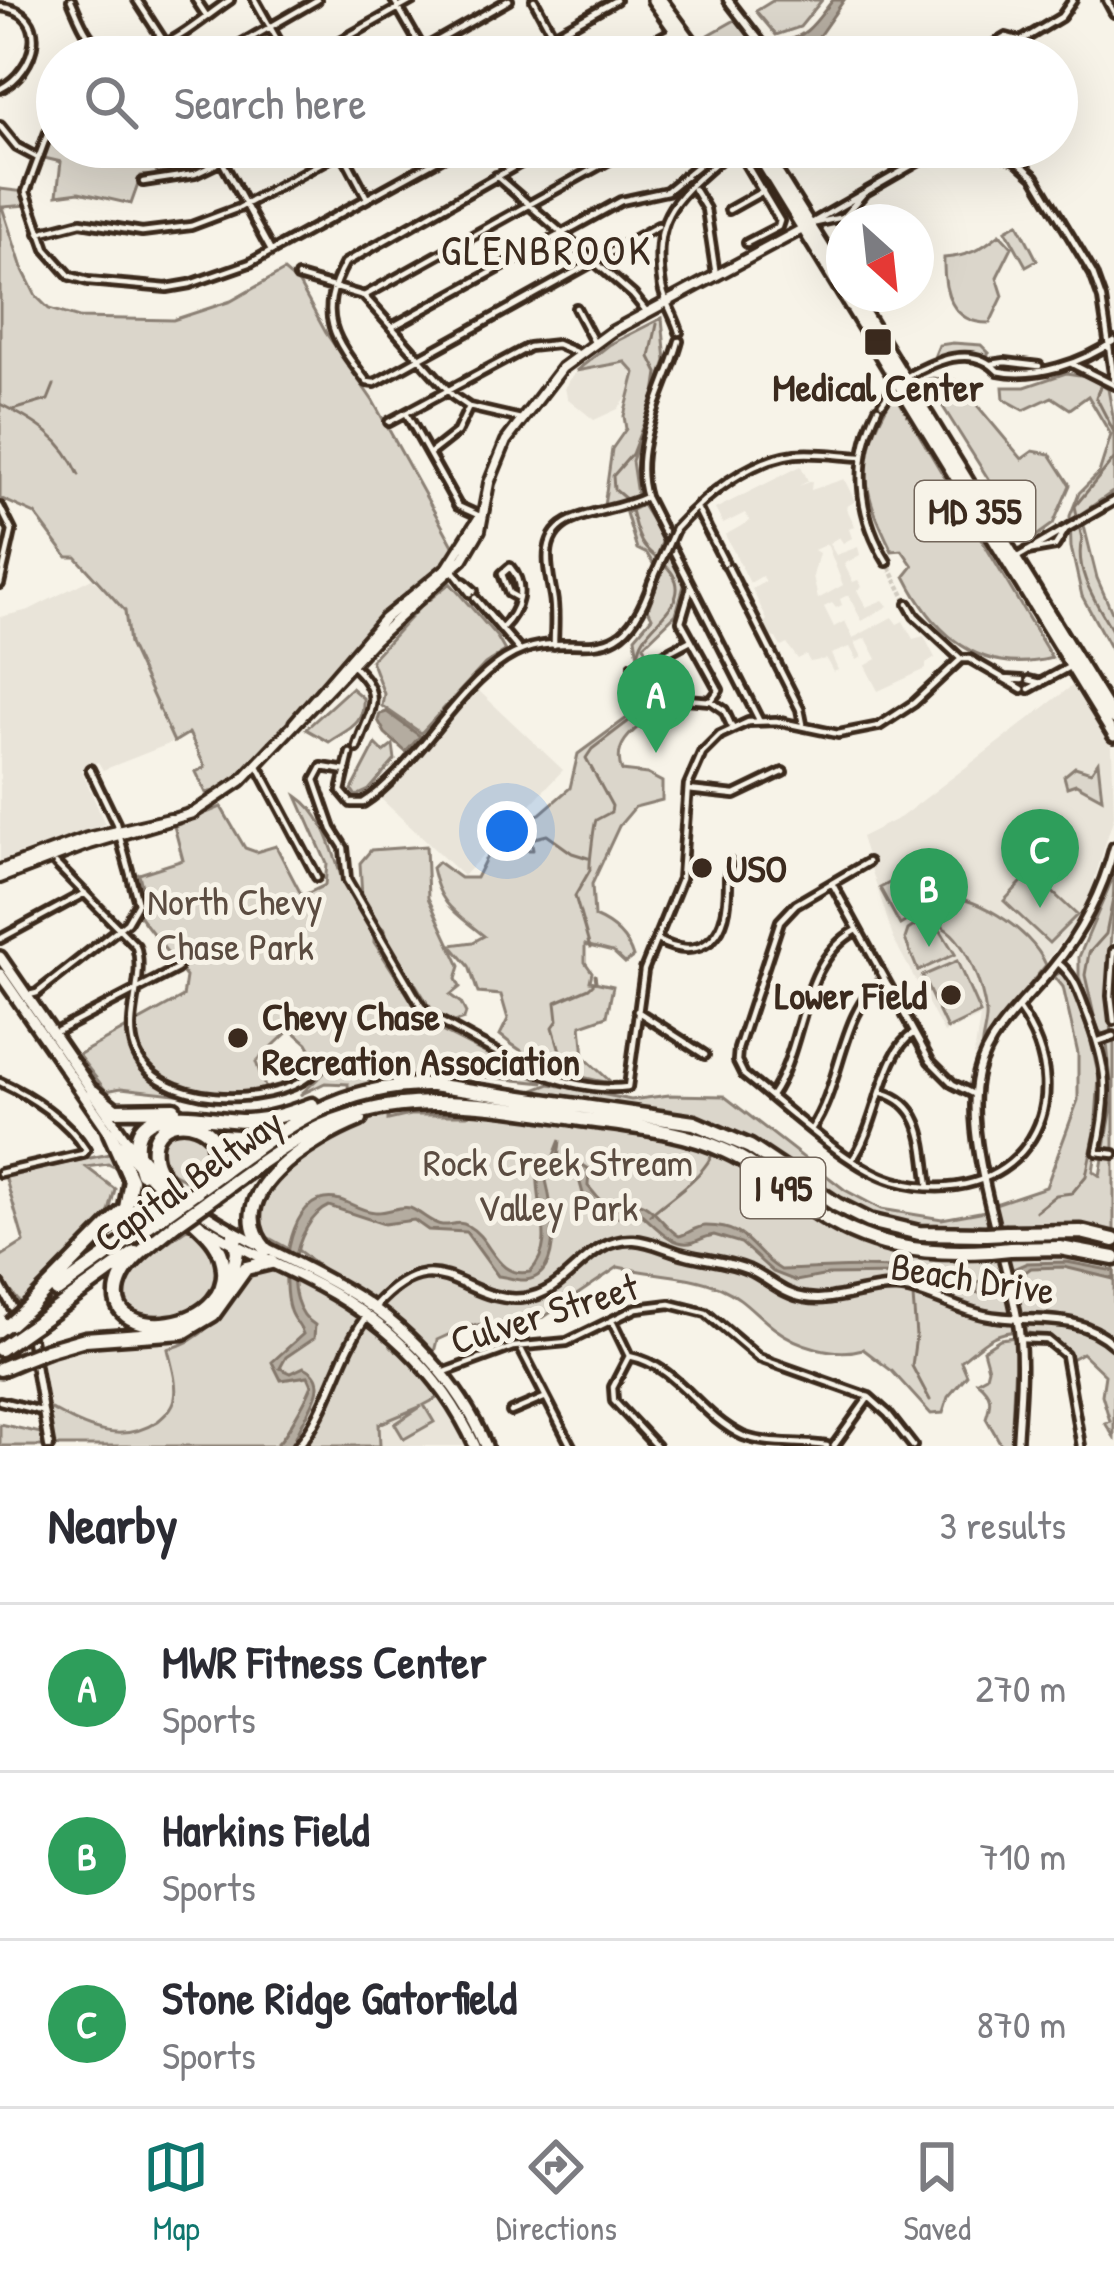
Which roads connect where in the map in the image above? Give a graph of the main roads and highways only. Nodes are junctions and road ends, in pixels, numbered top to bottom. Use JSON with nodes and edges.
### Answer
{"nodes":[{"id":1,"x":657,"y":0,"type":"edge"},
{"id":2,"x":683,"y":36,"type":"edge"},
{"id":3,"x":772,"y":168,"type":"edge"},
{"id":4,"x":806,"y":227,"type":"junction"},
{"id":5,"x":826,"y":255,"type":"edge"},
{"id":6,"x":863,"y":312,"type":"edge"},
{"id":7,"x":901,"y":380,"type":"junction"},
{"id":8,"x":1011,"y":561,"type":"junction"},
{"id":9,"x":1071,"y":666,"type":"junction"},
{"id":10,"x":1096,"y":688,"type":"junction"},
{"id":11,"x":1114,"y":719,"type":"edge"},
{"id":12,"x":1114,"y":736,"type":"edge"},
{"id":13,"x":0,"y":874,"type":"edge"},
{"id":14,"x":0,"y":957,"type":"edge"},
{"id":15,"x":0,"y":974,"type":"edge"},
{"id":16,"x":27,"y":996,"type":"junction"},
{"id":17,"x":370,"y":1089,"type":"junction"},
{"id":18,"x":93,"y":1092,"type":"junction"},
{"id":19,"x":433,"y":1101,"type":"junction"},
{"id":20,"x":216,"y":1119,"type":"junction"},
{"id":21,"x":110,"y":1133,"type":"junction"},
{"id":22,"x":136,"y":1153,"type":"junction"},
{"id":23,"x":142,"y":1173,"type":"junction"},
{"id":24,"x":196,"y":1188,"type":"junction"},
{"id":25,"x":173,"y":1190,"type":"junction"},
{"id":26,"x":183,"y":1210,"type":"junction"},
{"id":27,"x":169,"y":1219,"type":"junction"},
{"id":28,"x":235,"y":1239,"type":"junction"},
{"id":29,"x":1114,"y":1240,"type":"edge"},
{"id":30,"x":273,"y":1258,"type":"junction"},
{"id":31,"x":1114,"y":1258,"type":"edge"},
{"id":32,"x":229,"y":1291,"type":"junction"},
{"id":33,"x":32,"y":1313,"type":"junction"},
{"id":34,"x":9,"y":1330,"type":"edge"},
{"id":35,"x":0,"y":1349,"type":"edge"},
{"id":36,"x":0,"y":1369,"type":"edge"},
{"id":37,"x":438,"y":1377,"type":"junction"},
{"id":38,"x":476,"y":1446,"type":"edge"},
{"id":39,"x":486,"y":1446,"type":"edge"}],
"edges":[{"from":1,"to":2,"type":"main road"},
{"from":3,"to":4,"type":"main road","number":"MD 355"},
{"from":4,"to":5,"type":"main road","number":"MD 355"},
{"from":4,"to":7,"type":"main road","number":"MD 355"},
{"from":4,"to":13,"type":"main road"},
{"from":6,"to":7,"type":"main road","number":"MD 355"},
{"from":7,"to":8,"type":"main road","number":"MD 355"},
{"from":8,"to":9,"type":"main road","number":"MD 355"},
{"from":8,"to":10,"type":"main road","number":"MD 355"},
{"from":9,"to":10,"type":"main road"},
{"from":9,"to":12,"type":"main road","number":"MD 355"},
{"from":10,"to":11,"type":"main road","number":"MD 355"},
{"from":14,"to":16,"type":"main road"},
{"from":15,"to":16,"type":"main road"},
{"from":16,"to":18,"type":"main road"},
{"from":16,"to":21,"type":"main road"},
{"from":17,"to":20,"type":"highway"},
{"from":17,"to":24,"type":"highway","name":"Capital Beltway","number":"I 495"},
{"from":17,"to":29,"type":"highway","name":"Capital Beltway","number":"I 495","bridge":true},
{"from":18,"to":20,"type":"highway"},
{"from":18,"to":22,"type":"main road"},
{"from":19,"to":27,"type":"highway","name":"Capital Beltway","number":"I 495","bridge":true},
{"from":19,"to":30,"type":"highway"},
{"from":19,"to":31,"type":"highway","name":"Capital Beltway","number":"I 495"},
{"from":20,"to":22,"type":"highway"},
{"from":21,"to":23,"type":"main road"},
{"from":21,"to":33,"type":"highway"},
{"from":22,"to":23,"type":"highway"},
{"from":22,"to":25,"type":"main road"},
{"from":23,"to":26,"type":"main road"},
{"from":24,"to":25,"type":"highway"},
{"from":24,"to":27,"type":"highway","name":"Capital Beltway","number":"I 495","bridge":true},
{"from":25,"to":28,"type":"main road"},
{"from":26,"to":27,"type":"highway"},
{"from":26,"to":28,"type":"main road"},
{"from":27,"to":33,"type":"highway","name":"Capital Beltway","number":"I 495"},
{"from":28,"to":30,"type":"main road"},
{"from":28,"to":32,"type":"highway"},
{"from":30,"to":32,"type":"highway"},
{"from":30,"to":37,"type":"main road"},
{"from":32,"to":36,"type":"highway","bridge":true},
{"from":33,"to":34,"type":"highway","name":"Capital Beltway","number":"I 495","bridge":true},
{"from":34,"to":35,"type":"highway","name":"Capital Beltway","number":"I 495"},
{"from":37,"to":38,"type":"main road"},
{"from":37,"to":39,"type":"main road"}]}
